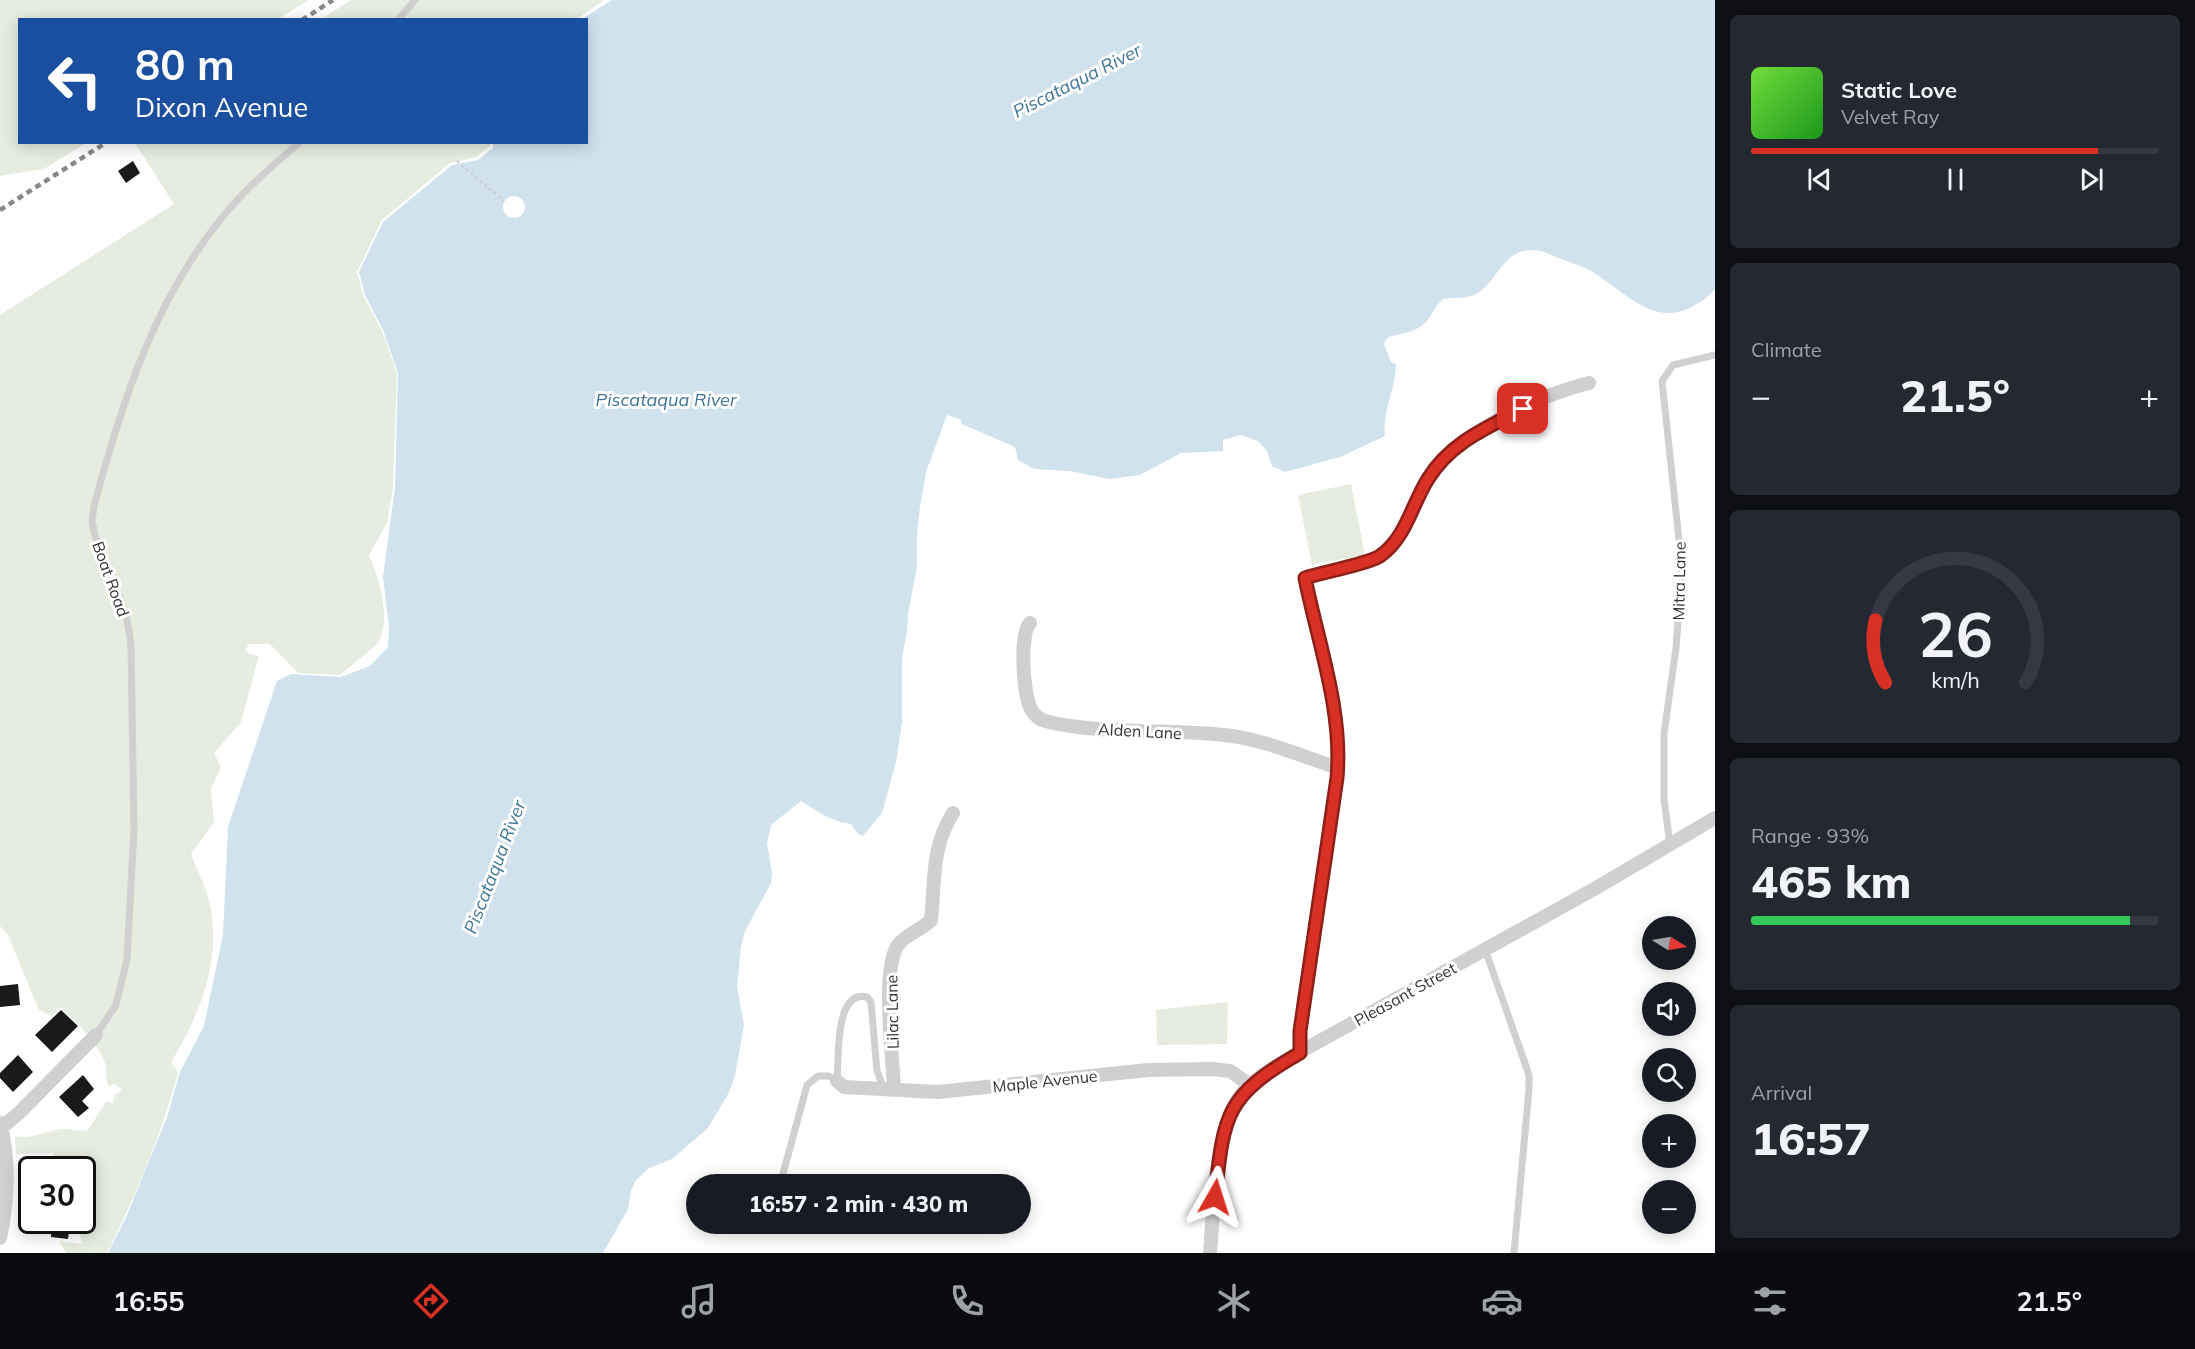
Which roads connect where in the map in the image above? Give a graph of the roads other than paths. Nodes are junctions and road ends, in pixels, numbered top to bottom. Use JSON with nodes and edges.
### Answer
{"nodes":[{"id":1,"x":415,"y":0,"type":"edge"},
{"id":2,"x":400,"y":18,"type":"edge"},
{"id":3,"x":298,"y":144,"type":"edge"},
{"id":4,"x":1715,"y":355,"type":"edge"},
{"id":5,"x":1589,"y":383,"type":"dead end"},
{"id":6,"x":1030,"y":623,"type":"dead end"},
{"id":7,"x":1338,"y":768,"type":"junction"},
{"id":8,"x":953,"y":813,"type":"dead end"},
{"id":9,"x":1715,"y":818,"type":"edge"},
{"id":10,"x":1670,"y":845,"type":"junction"},
{"id":11,"x":1485,"y":949,"type":"junction"},
{"id":12,"x":96,"y":1035,"type":"joint"},
{"id":13,"x":1300,"y":1053,"type":"junction"},
{"id":14,"x":837,"y":1081,"type":"junction"},
{"id":15,"x":1250,"y":1085,"type":"junction"},
{"id":16,"x":889,"y":1089,"type":"junction"},
{"id":17,"x":0,"y":1126,"type":"edge"},
{"id":18,"x":783,"y":1174,"type":"edge"},
{"id":19,"x":0,"y":1238,"type":"edge"},
{"id":20,"x":1210,"y":1253,"type":"edge"},
{"id":21,"x":1514,"y":1253,"type":"edge"}],
"edges":[{"from":1,"to":2,"type":"lane"},
{"from":3,"to":12,"type":"lane","name":"Boat Road"},
{"from":4,"to":10,"type":"lane","name":"Mitra Lane"},
{"from":5,"to":7,"type":"street"},
{"from":6,"to":7,"type":"street","name":"Alden Lane"},
{"from":7,"to":13,"type":"street"},
{"from":8,"to":16,"type":"street","name":"Lilac Lane"},
{"from":9,"to":10,"type":"street","name":"Pleasant Street"},
{"from":10,"to":11,"type":"street","name":"Pleasant Street"},
{"from":11,"to":13,"type":"street","name":"Pleasant Street"},
{"from":11,"to":21,"type":"lane"},
{"from":12,"to":17,"type":"street"},
{"from":13,"to":15,"type":"street","name":"Pleasant Street"},
{"from":14,"to":16,"type":"street","name":"Maple Avenue"},
{"from":14,"to":16,"type":"lane"},
{"from":14,"to":18,"type":"lane"},
{"from":15,"to":16,"type":"street","name":"Maple Avenue"},
{"from":15,"to":20,"type":"street","name":"Pleasant Street"},
{"from":17,"to":19,"type":"street"}]}
